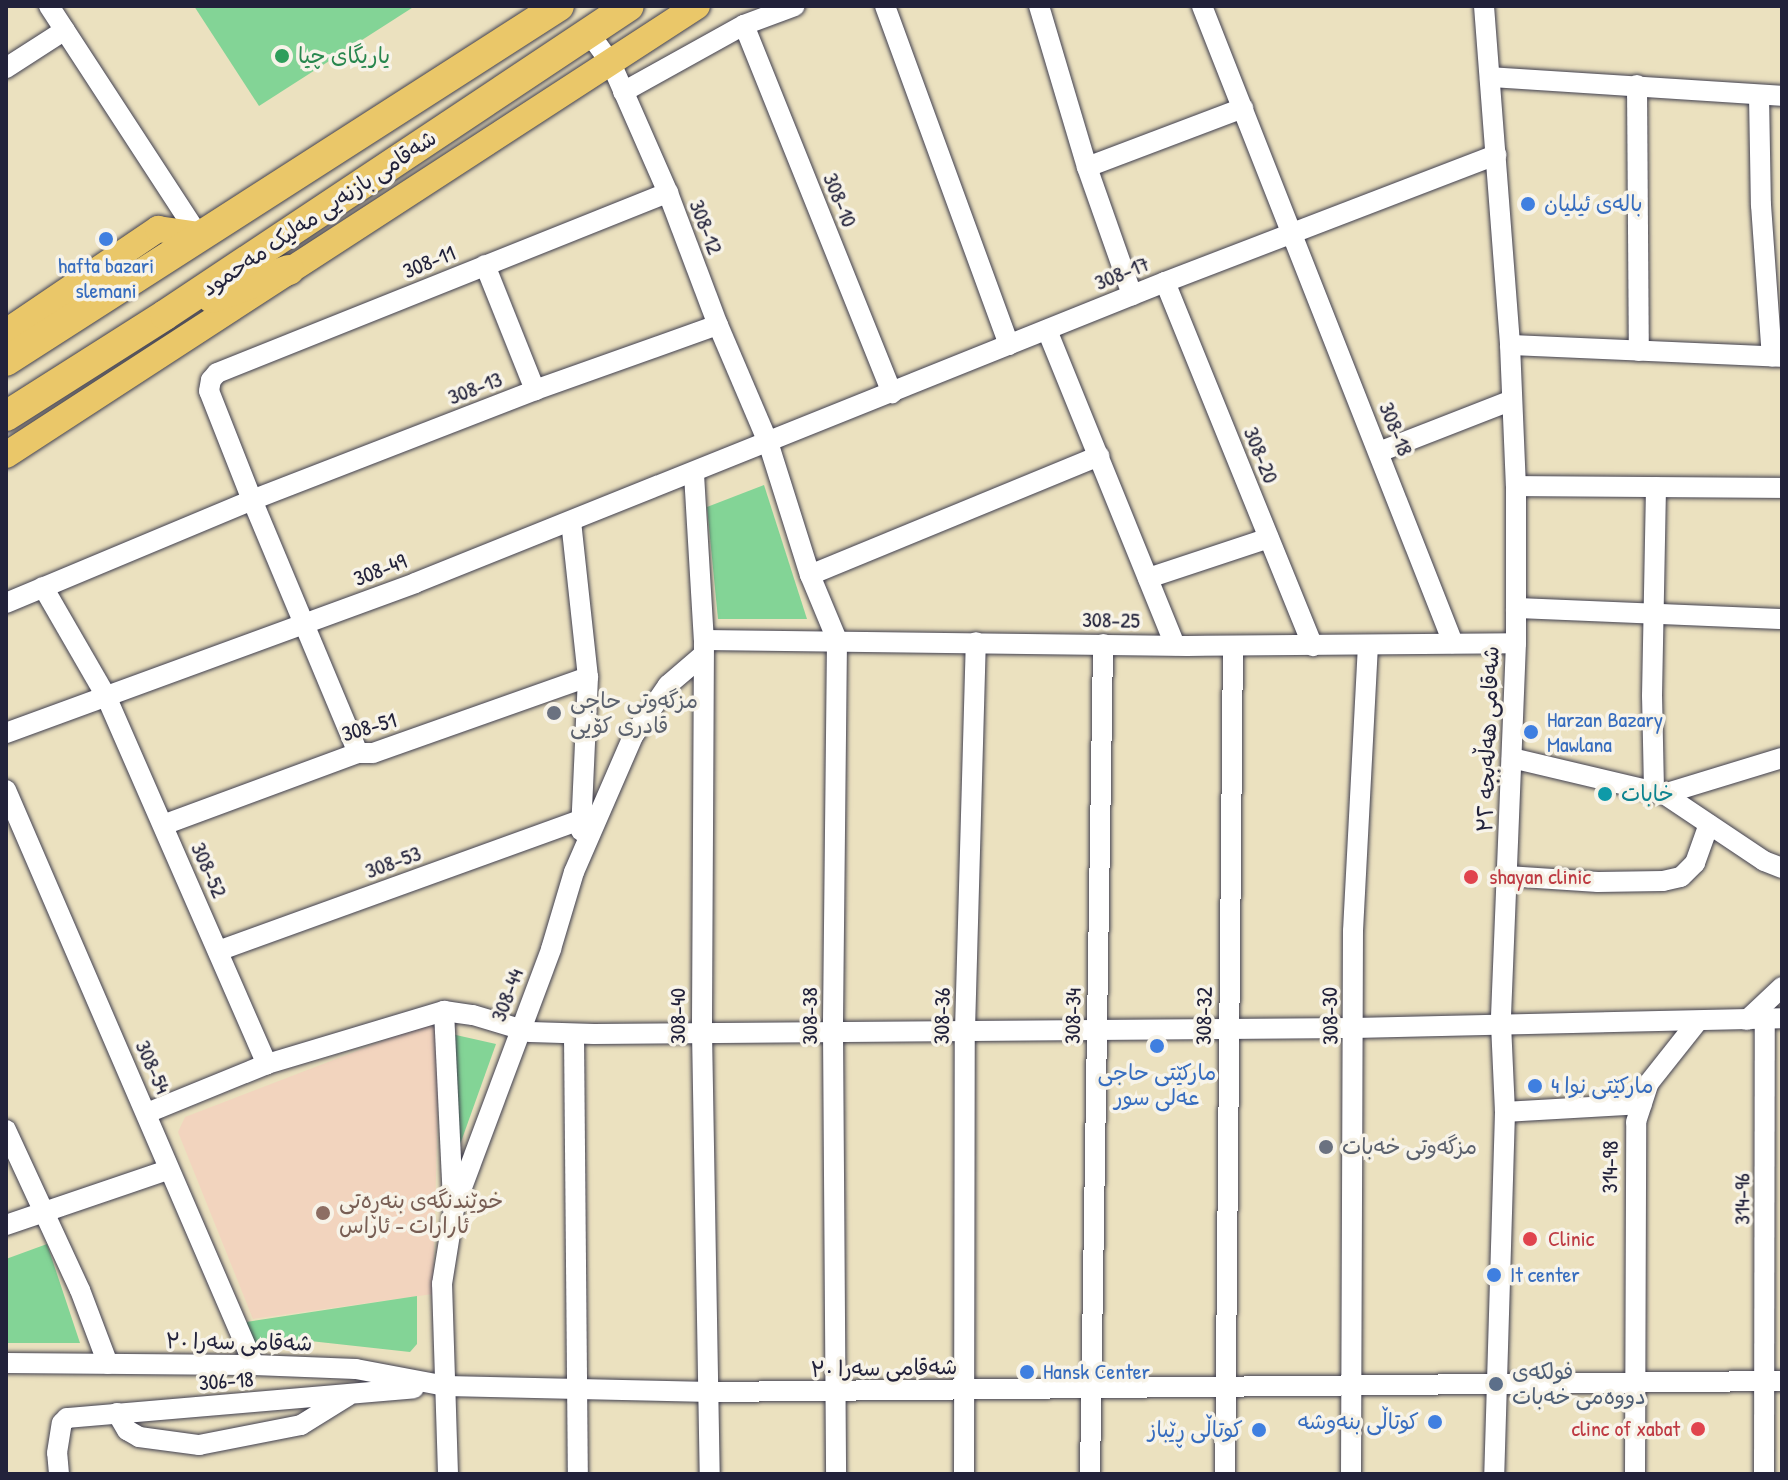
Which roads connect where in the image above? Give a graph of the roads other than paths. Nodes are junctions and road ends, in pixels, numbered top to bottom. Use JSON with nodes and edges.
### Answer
{"nodes":[{"id":1,"x":49,"y":6,"type":"edge"},
{"id":2,"x":559,"y":6,"type":"edge"},
{"id":3,"x":629,"y":6,"type":"edge"},
{"id":4,"x":697,"y":6,"type":"edge"},
{"id":5,"x":795,"y":6,"type":"edge"},
{"id":6,"x":885,"y":6,"type":"edge"},
{"id":7,"x":1202,"y":6,"type":"edge"},
{"id":8,"x":1484,"y":6,"type":"edge"},
{"id":9,"x":1046,"y":9,"type":"edge"},
{"id":10,"x":744,"y":25,"type":"junction"},
{"id":11,"x":65,"y":30,"type":"junction"},
{"id":12,"x":589,"y":33,"type":"junction"},
{"id":13,"x":611,"y":63,"type":"junction"},
{"id":14,"x":6,"y":68,"type":"edge"},
{"id":15,"x":1490,"y":77,"type":"junction"},
{"id":16,"x":1637,"y":85,"type":"junction"},
{"id":17,"x":623,"y":92,"type":"junction"},
{"id":18,"x":1759,"y":95,"type":"junction"},
{"id":19,"x":1782,"y":96,"type":"edge"},
{"id":20,"x":1243,"y":108,"type":"junction"},
{"id":21,"x":1496,"y":155,"type":"junction"},
{"id":22,"x":1087,"y":167,"type":"junction"},
{"id":23,"x":668,"y":193,"type":"junction"},
{"id":24,"x":1292,"y":233,"type":"junction"},
{"id":25,"x":198,"y":235,"type":"junction"},
{"id":26,"x":485,"y":265,"type":"junction"},
{"id":27,"x":289,"y":270,"type":"junction"},
{"id":28,"x":1165,"y":282,"type":"junction"},
{"id":29,"x":1132,"y":295,"type":"junction"},
{"id":30,"x":165,"y":315,"type":"junction"},
{"id":31,"x":718,"y":325,"type":"junction"},
{"id":32,"x":1047,"y":330,"type":"junction"},
{"id":33,"x":6,"y":332,"type":"edge"},
{"id":34,"x":1009,"y":345,"type":"junction"},
{"id":35,"x":1510,"y":345,"type":"junction"},
{"id":36,"x":1639,"y":351,"type":"junction"},
{"id":37,"x":1777,"y":357,"type":"edge"},
{"id":38,"x":6,"y":361,"type":"edge"},
{"id":39,"x":535,"y":390,"type":"junction"},
{"id":40,"x":892,"y":393,"type":"junction"},
{"id":41,"x":1510,"y":401,"type":"junction"},
{"id":42,"x":8,"y":415,"type":"edge"},
{"id":43,"x":768,"y":442,"type":"junction"},
{"id":44,"x":1379,"y":452,"type":"junction"},
{"id":45,"x":6,"y":455,"type":"edge"},
{"id":46,"x":1099,"y":456,"type":"junction"},
{"id":47,"x":694,"y":474,"type":"junction"},
{"id":48,"x":1516,"y":486,"type":"junction"},
{"id":49,"x":1656,"y":487,"type":"junction"},
{"id":50,"x":1782,"y":488,"type":"edge"},
{"id":51,"x":252,"y":500,"type":"junction"},
{"id":52,"x":571,"y":521,"type":"junction"},
{"id":53,"x":1269,"y":538,"type":"junction"},
{"id":54,"x":810,"y":575,"type":"junction"},
{"id":55,"x":1148,"y":578,"type":"junction"},
{"id":56,"x":43,"y":587,"type":"junction"},
{"id":57,"x":6,"y":603,"type":"edge"},
{"id":58,"x":1516,"y":608,"type":"junction"},
{"id":59,"x":1653,"y":614,"type":"junction"},
{"id":60,"x":1782,"y":619,"type":"edge"},
{"id":61,"x":306,"y":624,"type":"junction"},
{"id":62,"x":837,"y":640,"type":"junction"},
{"id":63,"x":976,"y":642,"type":"junction"},
{"id":64,"x":1453,"y":643,"type":"junction"},
{"id":65,"x":1516,"y":643,"type":"junction"},
{"id":66,"x":1103,"y":644,"type":"junction"},
{"id":67,"x":1175,"y":645,"type":"junction"},
{"id":68,"x":1233,"y":646,"type":"junction"},
{"id":69,"x":1313,"y":646,"type":"junction"},
{"id":70,"x":1368,"y":646,"type":"junction"},
{"id":71,"x":704,"y":647,"type":"junction"},
{"id":72,"x":588,"y":677,"type":"junction"},
{"id":73,"x":106,"y":696,"type":"junction"},
{"id":74,"x":6,"y":733,"type":"edge"},
{"id":75,"x":358,"y":753,"type":"junction"},
{"id":76,"x":1512,"y":758,"type":"junction"},
{"id":77,"x":1782,"y":758,"type":"edge"},
{"id":78,"x":6,"y":790,"type":"edge"},
{"id":79,"x":1659,"y":792,"type":"junction"},
{"id":80,"x":583,"y":819,"type":"junction"},
{"id":81,"x":1709,"y":824,"type":"junction"},
{"id":82,"x":163,"y":825,"type":"junction"},
{"id":83,"x":1782,"y":868,"type":"edge"},
{"id":84,"x":574,"y":872,"type":"junction"},
{"id":85,"x":1507,"y":876,"type":"junction"},
{"id":86,"x":218,"y":951,"type":"junction"},
{"id":87,"x":1782,"y":987,"type":"edge"},
{"id":88,"x":444,"y":1011,"type":"junction"},
{"id":89,"x":1765,"y":1018,"type":"edge"},
{"id":90,"x":1698,"y":1021,"type":"junction"},
{"id":91,"x":1501,"y":1024,"type":"junction"},
{"id":92,"x":1097,"y":1028,"type":"junction"},
{"id":93,"x":1228,"y":1028,"type":"junction"},
{"id":94,"x":1354,"y":1028,"type":"junction"},
{"id":95,"x":519,"y":1029,"type":"junction"},
{"id":96,"x":965,"y":1030,"type":"junction"},
{"id":97,"x":833,"y":1031,"type":"junction"},
{"id":98,"x":702,"y":1032,"type":"junction"},
{"id":99,"x":574,"y":1034,"type":"junction"},
{"id":100,"x":267,"y":1064,"type":"junction"},
{"id":101,"x":1642,"y":1104,"type":"junction"},
{"id":102,"x":1505,"y":1112,"type":"junction"},
{"id":103,"x":147,"y":1113,"type":"junction"},
{"id":104,"x":6,"y":1130,"type":"edge"},
{"id":105,"x":168,"y":1170,"type":"junction"},
{"id":106,"x":454,"y":1209,"type":"junction"},
{"id":107,"x":42,"y":1211,"type":"junction"},
{"id":108,"x":6,"y":1225,"type":"edge"},
{"id":109,"x":6,"y":1363,"type":"edge"},
{"id":110,"x":108,"y":1364,"type":"junction"},
{"id":111,"x":254,"y":1365,"type":"junction"},
{"id":112,"x":1774,"y":1381,"type":"edge"},
{"id":113,"x":1634,"y":1382,"type":"junction"},
{"id":114,"x":1495,"y":1383,"type":"junction"},
{"id":115,"x":446,"y":1386,"type":"junction"},
{"id":116,"x":1353,"y":1386,"type":"junction"},
{"id":117,"x":1226,"y":1387,"type":"junction"},
{"id":118,"x":1091,"y":1389,"type":"junction"},
{"id":119,"x":576,"y":1390,"type":"junction"},
{"id":120,"x":965,"y":1391,"type":"junction"},
{"id":121,"x":355,"y":1392,"type":"junction"},
{"id":122,"x":711,"y":1392,"type":"junction"},
{"id":123,"x":837,"y":1393,"type":"junction"},
{"id":124,"x":117,"y":1413,"type":"junction"},
{"id":125,"x":59,"y":1474,"type":"edge"},
{"id":126,"x":448,"y":1474,"type":"edge"},
{"id":127,"x":578,"y":1474,"type":"edge"},
{"id":128,"x":710,"y":1474,"type":"edge"},
{"id":129,"x":836,"y":1474,"type":"edge"},
{"id":130,"x":964,"y":1474,"type":"edge"},
{"id":131,"x":1090,"y":1474,"type":"edge"},
{"id":132,"x":1225,"y":1474,"type":"edge"},
{"id":133,"x":1351,"y":1474,"type":"edge"},
{"id":134,"x":1494,"y":1474,"type":"edge"},
{"id":135,"x":1635,"y":1474,"type":"edge"},
{"id":136,"x":1764,"y":1474,"type":"edge"}],
"edges":[{"from":1,"to":11,"type":"street"},
{"from":2,"to":25,"type":"highway","name":"شەقامی بازنەیی مەلیک مەحمود"},
{"from":3,"to":12,"type":"highway","name":"شەقامی بازنەیی مەلیک مەحمود"},
{"from":4,"to":13,"type":"main road"},
{"from":5,"to":10,"type":"street"},
{"from":6,"to":34,"type":"street"},
{"from":7,"to":20,"type":"street","name":"308-18"},
{"from":8,"to":15,"type":"street","name":"شەقامی هەڵەبجە ٣٢"},
{"from":9,"to":22,"type":"street"},
{"from":10,"to":17,"type":"street"},
{"from":10,"to":40,"type":"street","name":"308-10"},
{"from":11,"to":14,"type":"street"},
{"from":11,"to":25,"type":"street"},
{"from":12,"to":13,"type":"street","name":"308-12"},
{"from":12,"to":30,"type":"highway","name":"شەقامی بازنەیی مەلیک مەحمود"},
{"from":13,"to":17,"type":"street","name":"308-12"},
{"from":13,"to":27,"type":"main road"},
{"from":15,"to":16,"type":"street"},
{"from":15,"to":21,"type":"street","name":"شەقامی هەڵەبجە ٣٢"},
{"from":16,"to":18,"type":"street"},
{"from":16,"to":36,"type":"street"},
{"from":17,"to":23,"type":"street","name":"308-12"},
{"from":18,"to":19,"type":"street"},
{"from":18,"to":37,"type":"street"},
{"from":20,"to":22,"type":"street"},
{"from":20,"to":24,"type":"street","name":"308-18"},
{"from":21,"to":24,"type":"street","name":"308-17"},
{"from":21,"to":35,"type":"street","name":"شەقامی هەڵەبجە ٣٢"},
{"from":22,"to":29,"type":"street"},
{"from":23,"to":26,"type":"street","name":"308-11"},
{"from":23,"to":31,"type":"street","name":"308-12"},
{"from":24,"to":28,"type":"street","name":"308-17"},
{"from":24,"to":44,"type":"street","name":"308-18"},
{"from":25,"to":33,"type":"main road"},
{"from":25,"to":38,"type":"highway","name":"شەقامی بازنەیی مەلیک مەحمود"},
{"from":26,"to":39,"type":"street"},
{"from":26,"to":51,"type":"street","name":"308-11"},
{"from":27,"to":30,"type":"highway"},
{"from":27,"to":45,"type":"main road"},
{"from":28,"to":29,"type":"street","name":"308-17"},
{"from":28,"to":53,"type":"street","name":"308-20"},
{"from":29,"to":32,"type":"street","name":"308-17"},
{"from":30,"to":42,"type":"highway","name":"شەقامی بازنەیی مەلیک مەحمود"},
{"from":31,"to":39,"type":"street","name":"308-13"},
{"from":31,"to":43,"type":"street","name":"308-12"},
{"from":32,"to":34,"type":"street","name":"308-17"},
{"from":32,"to":46,"type":"street"},
{"from":34,"to":40,"type":"street","name":"308-17"},
{"from":35,"to":36,"type":"street"},
{"from":35,"to":41,"type":"street","name":"شەقامی هەڵەبجە ٣٢"},
{"from":36,"to":37,"type":"street"},
{"from":39,"to":51,"type":"street","name":"308-13"},
{"from":40,"to":43,"type":"street","name":"308-17"},
{"from":41,"to":44,"type":"street"},
{"from":41,"to":48,"type":"street","name":"شەقامی هەڵەبجە ٣٢"},
{"from":43,"to":47,"type":"street","name":"308-49"},
{"from":43,"to":54,"type":"street","name":"308-12"},
{"from":44,"to":64,"type":"street","name":"308-18"},
{"from":46,"to":54,"type":"street"},
{"from":46,"to":55,"type":"street"},
{"from":47,"to":52,"type":"street","name":"308-49"},
{"from":47,"to":71,"type":"street","name":"308-40"},
{"from":48,"to":49,"type":"street"},
{"from":48,"to":58,"type":"street","name":"شەقامی هەڵەبجە ٣٢"},
{"from":49,"to":50,"type":"street"},
{"from":49,"to":59,"type":"street"},
{"from":51,"to":56,"type":"street","name":"308-13"},
{"from":51,"to":61,"type":"street"},
{"from":52,"to":61,"type":"street","name":"308-49"},
{"from":52,"to":72,"type":"street"},
{"from":53,"to":55,"type":"street"},
{"from":53,"to":69,"type":"street","name":"308-20"},
{"from":54,"to":62,"type":"street","name":"308-12"},
{"from":55,"to":67,"type":"street"},
{"from":56,"to":57,"type":"street","name":"308-13"},
{"from":56,"to":73,"type":"street","name":"308-52"},
{"from":58,"to":59,"type":"street"},
{"from":58,"to":65,"type":"street","name":"شەقامی هەڵەبجە ٣٢"},
{"from":59,"to":60,"type":"street"},
{"from":59,"to":79,"type":"street"},
{"from":61,"to":73,"type":"street","name":"308-49"},
{"from":61,"to":75,"type":"street"},
{"from":62,"to":63,"type":"street","name":"308-25"},
{"from":62,"to":71,"type":"street","name":"308-25"},
{"from":62,"to":97,"type":"street","name":"308-38"},
{"from":63,"to":66,"type":"street","name":"308-25"},
{"from":63,"to":96,"type":"street","name":"308-36"},
{"from":64,"to":65,"type":"street","name":"308-25"},
{"from":64,"to":70,"type":"street","name":"308-25"},
{"from":65,"to":76,"type":"street","name":"شەقامی هەڵەبجە ٣٢"},
{"from":66,"to":67,"type":"street","name":"308-25"},
{"from":66,"to":92,"type":"street","name":"308-34"},
{"from":67,"to":68,"type":"street","name":"308-25"},
{"from":68,"to":69,"type":"street","name":"308-25"},
{"from":68,"to":93,"type":"street","name":"308-32"},
{"from":69,"to":70,"type":"street","name":"308-25"},
{"from":70,"to":94,"type":"street","name":"308-30"},
{"from":71,"to":84,"type":"street","name":"308-44"},
{"from":71,"to":98,"type":"street","name":"308-40"},
{"from":72,"to":75,"type":"street","name":"308-51"},
{"from":72,"to":80,"type":"street"},
{"from":73,"to":74,"type":"street","name":"308-49"},
{"from":73,"to":82,"type":"street","name":"308-52"},
{"from":75,"to":82,"type":"street","name":"308-51"},
{"from":76,"to":79,"type":"street"},
{"from":76,"to":85,"type":"street","name":"شەقامی هەڵەبجە ٣٢"},
{"from":77,"to":79,"type":"street"},
{"from":78,"to":103,"type":"street","name":"308-54"},
{"from":79,"to":81,"type":"street"},
{"from":80,"to":84,"type":"street"},
{"from":80,"to":86,"type":"street","name":"308-53"},
{"from":81,"to":83,"type":"street"},
{"from":81,"to":85,"type":"street"},
{"from":82,"to":86,"type":"street","name":"308-52"},
{"from":84,"to":95,"type":"street","name":"308-44"},
{"from":85,"to":91,"type":"street","name":"شەقامی هەڵەبجە ٣٢"},
{"from":86,"to":100,"type":"street","name":"308-52"},
{"from":87,"to":89,"type":"street"},
{"from":88,"to":95,"type":"street"},
{"from":88,"to":100,"type":"street"},
{"from":88,"to":106,"type":"street"},
{"from":89,"to":90,"type":"street"},
{"from":89,"to":112,"type":"street","name":"314-96"},
{"from":90,"to":91,"type":"street"},
{"from":90,"to":101,"type":"street","name":"314-98"},
{"from":91,"to":94,"type":"street"},
{"from":91,"to":102,"type":"street","name":"شەقامی هەڵەبجە ٣٢"},
{"from":92,"to":93,"type":"street"},
{"from":92,"to":96,"type":"street"},
{"from":92,"to":118,"type":"street","name":"308-34"},
{"from":93,"to":94,"type":"street"},
{"from":93,"to":117,"type":"street","name":"308-32"},
{"from":94,"to":116,"type":"street","name":"308-30"},
{"from":95,"to":99,"type":"street"},
{"from":95,"to":106,"type":"street","name":"308-44"},
{"from":96,"to":97,"type":"street"},
{"from":96,"to":120,"type":"street","name":"308-36"},
{"from":97,"to":98,"type":"street"},
{"from":97,"to":123,"type":"street","name":"308-38"},
{"from":98,"to":99,"type":"street"},
{"from":98,"to":122,"type":"street","name":"308-40"},
{"from":99,"to":119,"type":"street"},
{"from":100,"to":103,"type":"street"},
{"from":101,"to":102,"type":"street"},
{"from":101,"to":113,"type":"street","name":"314-98"},
{"from":102,"to":114,"type":"street","name":"شەقامی هەڵەبجە ٣٢"},
{"from":103,"to":105,"type":"street","name":"308-54"},
{"from":104,"to":107,"type":"street"},
{"from":105,"to":107,"type":"street"},
{"from":105,"to":111,"type":"street","name":"308-54"},
{"from":106,"to":115,"type":"street","name":"308-44"},
{"from":107,"to":108,"type":"street"},
{"from":107,"to":110,"type":"street"},
{"from":109,"to":110,"type":"street","name":"شەقامی سەرا ٣٠"},
{"from":110,"to":111,"type":"street","name":"شەقامی سەرا ٣٠"},
{"from":111,"to":115,"type":"street","name":"شەقامی سەرا ٣٠"},
{"from":112,"to":113,"type":"street","name":"شەقامی سەرا ٣٠"},
{"from":112,"to":136,"type":"street","name":"314-96"},
{"from":113,"to":114,"type":"street","name":"شەقامی سەرا ٣٠"},
{"from":113,"to":135,"type":"street","name":"314-98"},
{"from":114,"to":116,"type":"street","name":"شەقامی سەرا ٣٠"},
{"from":114,"to":134,"type":"street","name":"شەقامی هەڵەبجە ٣٢"},
{"from":115,"to":119,"type":"street","name":"شەقامی سەرا ٣٠"},
{"from":115,"to":121,"type":"street","name":"306-18"},
{"from":115,"to":126,"type":"street","name":"308-44"},
{"from":116,"to":117,"type":"street","name":"شەقامی سەرا ٣٠"},
{"from":116,"to":133,"type":"street","name":"308-30"},
{"from":117,"to":118,"type":"street","name":"شەقامی سەرا ٣٠"},
{"from":117,"to":132,"type":"street","name":"308-32"},
{"from":118,"to":120,"type":"street","name":"شەقامی سەرا ٣٠"},
{"from":118,"to":131,"type":"street","name":"308-34"},
{"from":119,"to":122,"type":"street","name":"شەقامی سەرا ٣٠"},
{"from":119,"to":127,"type":"street"},
{"from":120,"to":123,"type":"street","name":"شەقامی سەرا ٣٠"},
{"from":120,"to":130,"type":"street","name":"308-36"},
{"from":121,"to":124,"type":"street","name":"306-18"},
{"from":121,"to":124,"type":"street"},
{"from":122,"to":123,"type":"street","name":"شەقامی سەرا ٣٠"},
{"from":122,"to":128,"type":"street","name":"308-40"},
{"from":123,"to":129,"type":"street","name":"308-38"},
{"from":124,"to":125,"type":"street","name":"306-18"}]}
